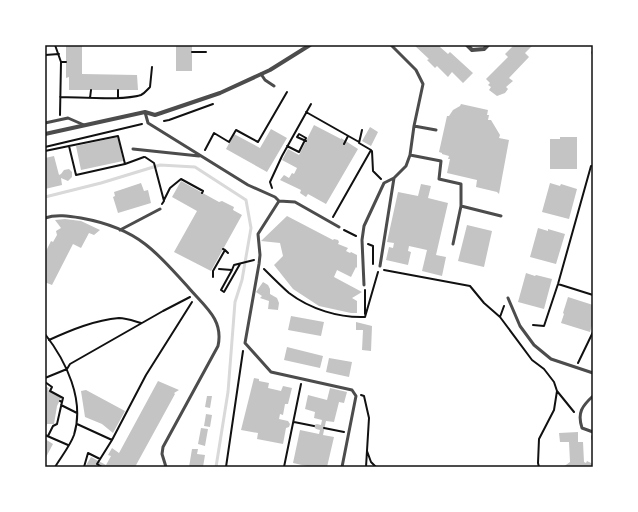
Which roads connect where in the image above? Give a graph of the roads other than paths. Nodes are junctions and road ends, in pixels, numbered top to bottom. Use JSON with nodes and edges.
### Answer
{"nodes":[{"id":1,"x":310,"y":45,"type":"edge"},
{"id":2,"x":391,"y":45,"type":"edge"},
{"id":3,"x":467,"y":45,"type":"edge"},
{"id":4,"x":488,"y":45,"type":"edge"},
{"id":5,"x":261,"y":74,"type":"junction"},
{"id":6,"x":274,"y":86,"type":"dead end"},
{"id":7,"x":145,"y":112,"type":"junction"},
{"id":8,"x":45,"y":123,"type":"edge"},
{"id":9,"x":86,"y":125,"type":"junction"},
{"id":10,"x":414,"y":126,"type":"junction"},
{"id":11,"x":436,"y":130,"type":"dead end"},
{"id":12,"x":45,"y":134,"type":"edge"},
{"id":13,"x":133,"y":149,"type":"dead end"},
{"id":14,"x":410,"y":155,"type":"junction"},
{"id":15,"x":201,"y":156,"type":"junction"},
{"id":16,"x":394,"y":178,"type":"junction"},
{"id":17,"x":279,"y":200,"type":"junction"},
{"id":18,"x":461,"y":206,"type":"junction"},
{"id":19,"x":160,"y":208,"type":"road end"},
{"id":20,"x":501,"y":216,"type":"dead end"},
{"id":21,"x":45,"y":218,"type":"edge"},
{"id":22,"x":339,"y":227,"type":"dead end"},
{"id":23,"x":120,"y":230,"type":"junction"},
{"id":24,"x":453,"y":244,"type":"dead end"},
{"id":25,"x":380,"y":266,"type":"dead end"},
{"id":26,"x":364,"y":285,"type":"road end"},
{"id":27,"x":508,"y":298,"type":"dead end"},
{"id":28,"x":593,"y":373,"type":"edge"},
{"id":29,"x":593,"y":396,"type":"edge"},
{"id":30,"x":593,"y":432,"type":"edge"},
{"id":31,"x":166,"y":467,"type":"edge"},
{"id":32,"x":342,"y":467,"type":"edge"}],
"edges":[{"from":1,"to":5,"type":"street"},
{"from":2,"to":10,"type":"lane"},
{"from":3,"to":4,"type":"street"},
{"from":5,"to":6,"type":"lane"},
{"from":5,"to":7,"type":"street"},
{"from":7,"to":9,"type":"street"},
{"from":7,"to":15,"type":"lane"},
{"from":8,"to":9,"type":"lane"},
{"from":9,"to":12,"type":"street"},
{"from":10,"to":11,"type":"lane"},
{"from":10,"to":14,"type":"lane"},
{"from":13,"to":15,"type":"lane"},
{"from":14,"to":16,"type":"lane"},
{"from":14,"to":18,"type":"lane"},
{"from":15,"to":17,"type":"lane"},
{"from":16,"to":25,"type":"lane"},
{"from":16,"to":26,"type":"lane"},
{"from":17,"to":22,"type":"lane"},
{"from":17,"to":32,"type":"lane"},
{"from":18,"to":20,"type":"lane"},
{"from":18,"to":24,"type":"lane"},
{"from":19,"to":23,"type":"lane"},
{"from":21,"to":23,"type":"lane"},
{"from":23,"to":31,"type":"lane"},
{"from":27,"to":28,"type":"lane"},
{"from":29,"to":30,"type":"lane"}]}
